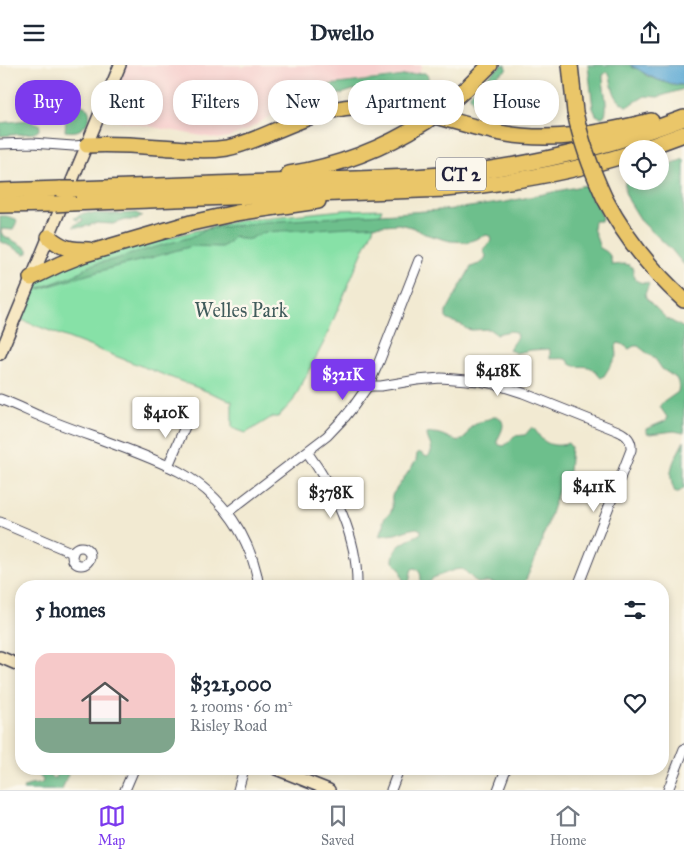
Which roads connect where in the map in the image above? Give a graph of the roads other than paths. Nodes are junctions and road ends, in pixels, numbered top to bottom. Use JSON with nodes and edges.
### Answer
{"nodes":[{"id":1,"x":120,"y":65,"type":"edge"},
{"id":2,"x":490,"y":65,"type":"edge"},
{"id":3,"x":570,"y":65,"type":"edge"},
{"id":4,"x":578,"y":65,"type":"edge"},
{"id":5,"x":580,"y":111,"type":"junction"},
{"id":6,"x":684,"y":112,"type":"edge"},
{"id":7,"x":684,"y":118,"type":"edge"},
{"id":8,"x":684,"y":134,"type":"edge"},
{"id":9,"x":668,"y":140,"type":"edge"},
{"id":10,"x":0,"y":144,"type":"edge"},
{"id":11,"x":87,"y":145,"type":"junction"},
{"id":12,"x":619,"y":156,"type":"edge"},
{"id":13,"x":232,"y":184,"type":"junction"},
{"id":14,"x":0,"y":191,"type":"edge"},
{"id":15,"x":343,"y":193,"type":"junction"},
{"id":16,"x":609,"y":197,"type":"junction"},
{"id":17,"x":0,"y":205,"type":"edge"},
{"id":18,"x":48,"y":237,"type":"junction"},
{"id":19,"x":98,"y":250,"type":"junction"},
{"id":20,"x":419,"y":260,"type":"dead end"},
{"id":21,"x":32,"y":278,"type":"junction"},
{"id":22,"x":684,"y":289,"type":"edge"},
{"id":23,"x":684,"y":300,"type":"edge"},
{"id":24,"x":0,"y":354,"type":"edge"},
{"id":25,"x":368,"y":386,"type":"junction"},
{"id":26,"x":0,"y":399,"type":"edge"},
{"id":27,"x":187,"y":422,"type":"dead end"},
{"id":28,"x":307,"y":451,"type":"junction"},
{"id":29,"x":168,"y":466,"type":"junction"},
{"id":30,"x":228,"y":512,"type":"junction"},
{"id":31,"x":0,"y":523,"type":"edge"},
{"id":32,"x":73,"y":553,"type":"dead end"},
{"id":33,"x":257,"y":580,"type":"edge"},
{"id":34,"x":357,"y":580,"type":"edge"},
{"id":35,"x":580,"y":580,"type":"edge"},
{"id":36,"x":0,"y":657,"type":"edge"},
{"id":37,"x":15,"y":663,"type":"edge"},
{"id":38,"x":684,"y":749,"type":"edge"},
{"id":39,"x":132,"y":775,"type":"edge"},
{"id":40,"x":242,"y":775,"type":"edge"},
{"id":41,"x":291,"y":775,"type":"edge"},
{"id":42,"x":396,"y":775,"type":"edge"},
{"id":43,"x":504,"y":775,"type":"edge"},
{"id":44,"x":126,"y":790,"type":"edge"},
{"id":45,"x":238,"y":790,"type":"edge"},
{"id":46,"x":329,"y":790,"type":"edge"},
{"id":47,"x":390,"y":790,"type":"edge"},
{"id":48,"x":498,"y":790,"type":"edge"},
{"id":49,"x":668,"y":790,"type":"edge"}],
"edges":[{"from":1,"to":11,"type":"main road"},
{"from":2,"to":13,"type":"highway","bridge":true},
{"from":3,"to":5,"type":"highway"},
{"from":4,"to":5,"type":"highway"},
{"from":5,"to":16,"type":"highway","bridge":true},
{"from":6,"to":11,"type":"highway"},
{"from":7,"to":13,"type":"highway","number":"CT 2"},
{"from":8,"to":9,"type":"highway"},
{"from":10,"to":11,"type":"street"},
{"from":11,"to":18,"type":"main road"},
{"from":12,"to":15,"type":"highway","number":"CT 2"},
{"from":13,"to":14,"type":"highway","number":"CT 2"},
{"from":15,"to":17,"type":"highway","number":"CT 2"},
{"from":15,"to":19,"type":"highway"},
{"from":16,"to":22,"type":"highway"},
{"from":16,"to":23,"type":"highway"},
{"from":18,"to":19,"type":"highway"},
{"from":18,"to":21,"type":"main road"},
{"from":19,"to":21,"type":"highway"},
{"from":20,"to":25,"type":"street"},
{"from":21,"to":24,"type":"main road"},
{"from":25,"to":28,"type":"street"},
{"from":25,"to":35,"type":"street"},
{"from":26,"to":29,"type":"street"},
{"from":27,"to":29,"type":"street"},
{"from":28,"to":30,"type":"street"},
{"from":28,"to":34,"type":"street"},
{"from":29,"to":30,"type":"street"},
{"from":30,"to":33,"type":"street"},
{"from":31,"to":32,"type":"street"},
{"from":36,"to":37,"type":"main road"},
{"from":38,"to":49,"type":"street"},
{"from":39,"to":44,"type":"street"},
{"from":40,"to":45,"type":"street"},
{"from":41,"to":46,"type":"main road"},
{"from":42,"to":47,"type":"street"},
{"from":43,"to":48,"type":"street"}]}
